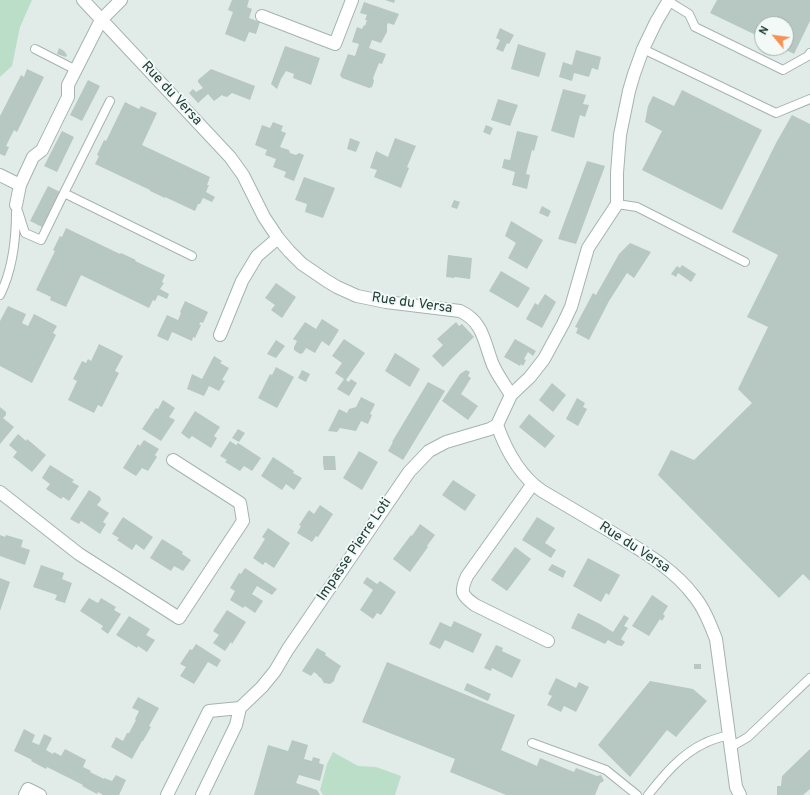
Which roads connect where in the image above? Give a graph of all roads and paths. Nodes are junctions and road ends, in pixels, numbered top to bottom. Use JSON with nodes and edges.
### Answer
{"nodes":[{"id":1,"x":83,"y":0,"type":"edge"},
{"id":2,"x":121,"y":0,"type":"edge"},
{"id":3,"x":352,"y":0,"type":"edge"},
{"id":4,"x":669,"y":1,"type":"edge"},
{"id":5,"x":262,"y":16,"type":"dead end"},
{"id":6,"x":101,"y":20,"type":"junction"},
{"id":7,"x":35,"y":49,"type":"dead end"},
{"id":8,"x":643,"y":49,"type":"junction"},
{"id":9,"x":810,"y":53,"type":"edge"},
{"id":10,"x":76,"y":70,"type":"junction"},
{"id":11,"x":810,"y":99,"type":"edge"},
{"id":12,"x":110,"y":101,"type":"dead end"},
{"id":13,"x":0,"y":175,"type":"edge"},
{"id":14,"x":20,"y":184,"type":"junction"},
{"id":15,"x":64,"y":193,"type":"junction"},
{"id":16,"x":617,"y":204,"type":"junction"},
{"id":17,"x":16,"y":205,"type":"junction"},
{"id":18,"x":278,"y":238,"type":"junction"},
{"id":19,"x":192,"y":256,"type":"dead end"},
{"id":20,"x":745,"y":262,"type":"dead end"},
{"id":21,"x":0,"y":295,"type":"edge"},
{"id":22,"x":220,"y":335,"type":"dead end"},
{"id":23,"x":511,"y":395,"type":"junction"},
{"id":24,"x":497,"y":425,"type":"junction"},
{"id":25,"x":173,"y":460,"type":"dead end"},
{"id":26,"x":532,"y":484,"type":"junction"},
{"id":27,"x":0,"y":492,"type":"edge"},
{"id":28,"x":548,"y":641,"type":"dead end"},
{"id":29,"x":810,"y":678,"type":"edge"},
{"id":30,"x":240,"y":708,"type":"junction"},
{"id":31,"x":730,"y":741,"type":"junction"},
{"id":32,"x":532,"y":744,"type":"dead end"},
{"id":33,"x":25,"y":795,"type":"edge"},
{"id":34,"x":40,"y":795,"type":"edge"},
{"id":35,"x":167,"y":795,"type":"edge"},
{"id":36,"x":202,"y":795,"type":"edge"},
{"id":37,"x":637,"y":795,"type":"edge"},
{"id":38,"x":648,"y":795,"type":"edge"},
{"id":39,"x":740,"y":795,"type":"edge"}],
"edges":[{"from":1,"to":6,"type":"street","name":"Rue du Versa"},
{"from":2,"to":6,"type":"street"},
{"from":3,"to":5,"type":"street"},
{"from":4,"to":8,"type":"street"},
{"from":4,"to":9,"type":"lane"},
{"from":6,"to":10,"type":"street"},
{"from":6,"to":18,"type":"street","name":"Rue du Versa"},
{"from":7,"to":10,"type":"lane"},
{"from":8,"to":11,"type":"lane"},
{"from":8,"to":16,"type":"street"},
{"from":10,"to":14,"type":"street"},
{"from":12,"to":15,"type":"lane"},
{"from":13,"to":14,"type":"street"},
{"from":14,"to":17,"type":"street"},
{"from":15,"to":17,"type":"lane"},
{"from":15,"to":19,"type":"lane"},
{"from":16,"to":20,"type":"lane"},
{"from":16,"to":23,"type":"street"},
{"from":17,"to":21,"type":"lane"},
{"from":18,"to":22,"type":"street"},
{"from":18,"to":23,"type":"street","name":"Rue du Versa"},
{"from":23,"to":24,"type":"street"},
{"from":24,"to":26,"type":"street","name":"Rue du Versa"},
{"from":24,"to":30,"type":"street","name":"Impasse Pierre Loti"},
{"from":25,"to":27,"type":"street"},
{"from":26,"to":28,"type":"street"},
{"from":26,"to":31,"type":"street","name":"Rue du Versa"},
{"from":29,"to":31,"type":"lane"},
{"from":30,"to":35,"type":"street"},
{"from":30,"to":36,"type":"street"},
{"from":31,"to":38,"type":"lane"},
{"from":31,"to":39,"type":"street","name":"Rue du Versa"},
{"from":32,"to":37,"type":"lane"},
{"from":33,"to":34,"type":"street"}]}
